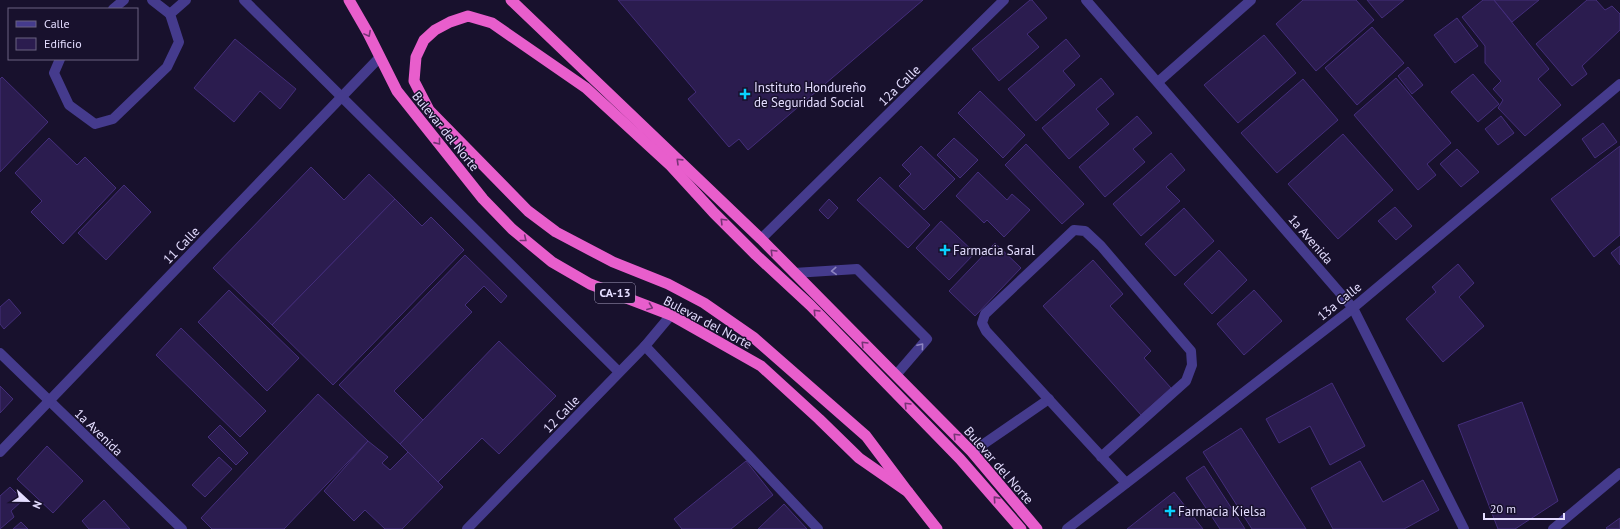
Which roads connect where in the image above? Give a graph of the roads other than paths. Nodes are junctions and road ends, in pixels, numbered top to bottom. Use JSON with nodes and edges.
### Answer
{"nodes":[{"id":1,"x":124,"y":0,"type":"edge"},
{"id":2,"x":152,"y":0,"type":"edge"},
{"id":3,"x":186,"y":0,"type":"edge"},
{"id":4,"x":244,"y":0,"type":"edge"},
{"id":5,"x":349,"y":0,"type":"edge"},
{"id":6,"x":511,"y":0,"type":"edge"},
{"id":7,"x":1004,"y":0,"type":"edge"},
{"id":8,"x":1086,"y":0,"type":"edge"},
{"id":9,"x":1251,"y":0,"type":"edge"},
{"id":10,"x":113,"y":8,"type":"edge"},
{"id":11,"x":170,"y":14,"type":"junction"},
{"id":12,"x":380,"y":57,"type":"junction"},
{"id":13,"x":60,"y":60,"type":"edge"},
{"id":14,"x":1158,"y":82,"type":"junction"},
{"id":15,"x":1620,"y":84,"type":"edge"},
{"id":16,"x":342,"y":98,"type":"junction"},
{"id":17,"x":760,"y":239,"type":"junction"},
{"id":18,"x":794,"y":273,"type":"junction"},
{"id":19,"x":1353,"y":308,"type":"junction"},
{"id":20,"x":671,"y":315,"type":"junction"},
{"id":21,"x":645,"y":346,"type":"junction"},
{"id":22,"x":0,"y":354,"type":"edge"},
{"id":23,"x":619,"y":372,"type":"junction"},
{"id":24,"x":896,"y":375,"type":"junction"},
{"id":25,"x":1049,"y":399,"type":"junction"},
{"id":26,"x":48,"y":401,"type":"junction"},
{"id":27,"x":0,"y":452,"type":"edge"},
{"id":28,"x":972,"y":452,"type":"junction"},
{"id":29,"x":1101,"y":457,"type":"junction"},
{"id":30,"x":1620,"y":473,"type":"edge"},
{"id":31,"x":1126,"y":483,"type":"junction"},
{"id":32,"x":908,"y":492,"type":"junction"},
{"id":33,"x":182,"y":529,"type":"edge"},
{"id":34,"x":467,"y":529,"type":"edge"},
{"id":35,"x":818,"y":529,"type":"edge"},
{"id":36,"x":937,"y":529,"type":"edge"},
{"id":37,"x":1021,"y":529,"type":"edge"},
{"id":38,"x":1037,"y":529,"type":"edge"},
{"id":39,"x":1067,"y":529,"type":"edge"},
{"id":40,"x":1464,"y":529,"type":"edge"},
{"id":41,"x":1553,"y":529,"type":"edge"}],
"edges":[{"from":1,"to":10,"type":"street"},
{"from":2,"to":11,"type":"street"},
{"from":3,"to":11,"type":"street"},
{"from":4,"to":16,"type":"street"},
{"from":5,"to":12,"type":"highway","name":"Bulevar del Norte","number":"CA-13","one_way":true},
{"from":17,"to":6,"type":"highway","name":"Bulevar del Norte","one_way":true},
{"from":7,"to":17,"type":"street","name":"12a Calle"},
{"from":8,"to":14,"type":"street","name":"1a Avenida"},
{"from":9,"to":14,"type":"street"},
{"from":11,"to":13,"type":"street"},
{"from":12,"to":16,"type":"street","name":"11 Calle"},
{"from":12,"to":20,"type":"highway","name":"Bulevar del Norte","number":"CA-13","one_way":true},
{"from":14,"to":19,"type":"street","name":"1a Avenida"},
{"from":15,"to":19,"type":"street","name":"13a Calle"},
{"from":16,"to":23,"type":"street"},
{"from":16,"to":26,"type":"street","name":"11 Calle"},
{"from":18,"to":17,"type":"highway","name":"Bulevar del Norte","one_way":true},
{"from":24,"to":18,"type":"highway","name":"Bulevar del Norte","one_way":true},
{"from":24,"to":18,"type":"street","one_way":true},
{"from":19,"to":31,"type":"street","name":"13a Calle"},
{"from":19,"to":40,"type":"street","name":"1a Avenida"},
{"from":20,"to":21,"type":"street","name":"12 Calle"},
{"from":20,"to":32,"type":"highway","name":"Bulevar del Norte","number":"CA-13"},
{"from":21,"to":23,"type":"street","name":"12 Calle"},
{"from":21,"to":35,"type":"street"},
{"from":22,"to":26,"type":"street","name":"1a Avenida"},
{"from":23,"to":34,"type":"street","name":"12 Calle"},
{"from":28,"to":24,"type":"highway","name":"Bulevar del Norte","one_way":true},
{"from":25,"to":28,"type":"street"},
{"from":25,"to":29,"type":"street"},
{"from":25,"to":29,"type":"street"},
{"from":26,"to":27,"type":"street","name":"11 Calle"},
{"from":26,"to":33,"type":"street","name":"1a Avenida"},
{"from":28,"to":38,"type":"highway","name":"Bulevar del Norte"},
{"from":29,"to":31,"type":"street"},
{"from":30,"to":41,"type":"street"},
{"from":31,"to":39,"type":"street","name":"13a Calle"},
{"from":32,"to":36,"type":"highway","name":"Bulevar del Norte","number":"CA-13"},
{"from":37,"to":32,"type":"highway","one_way":true}]}
